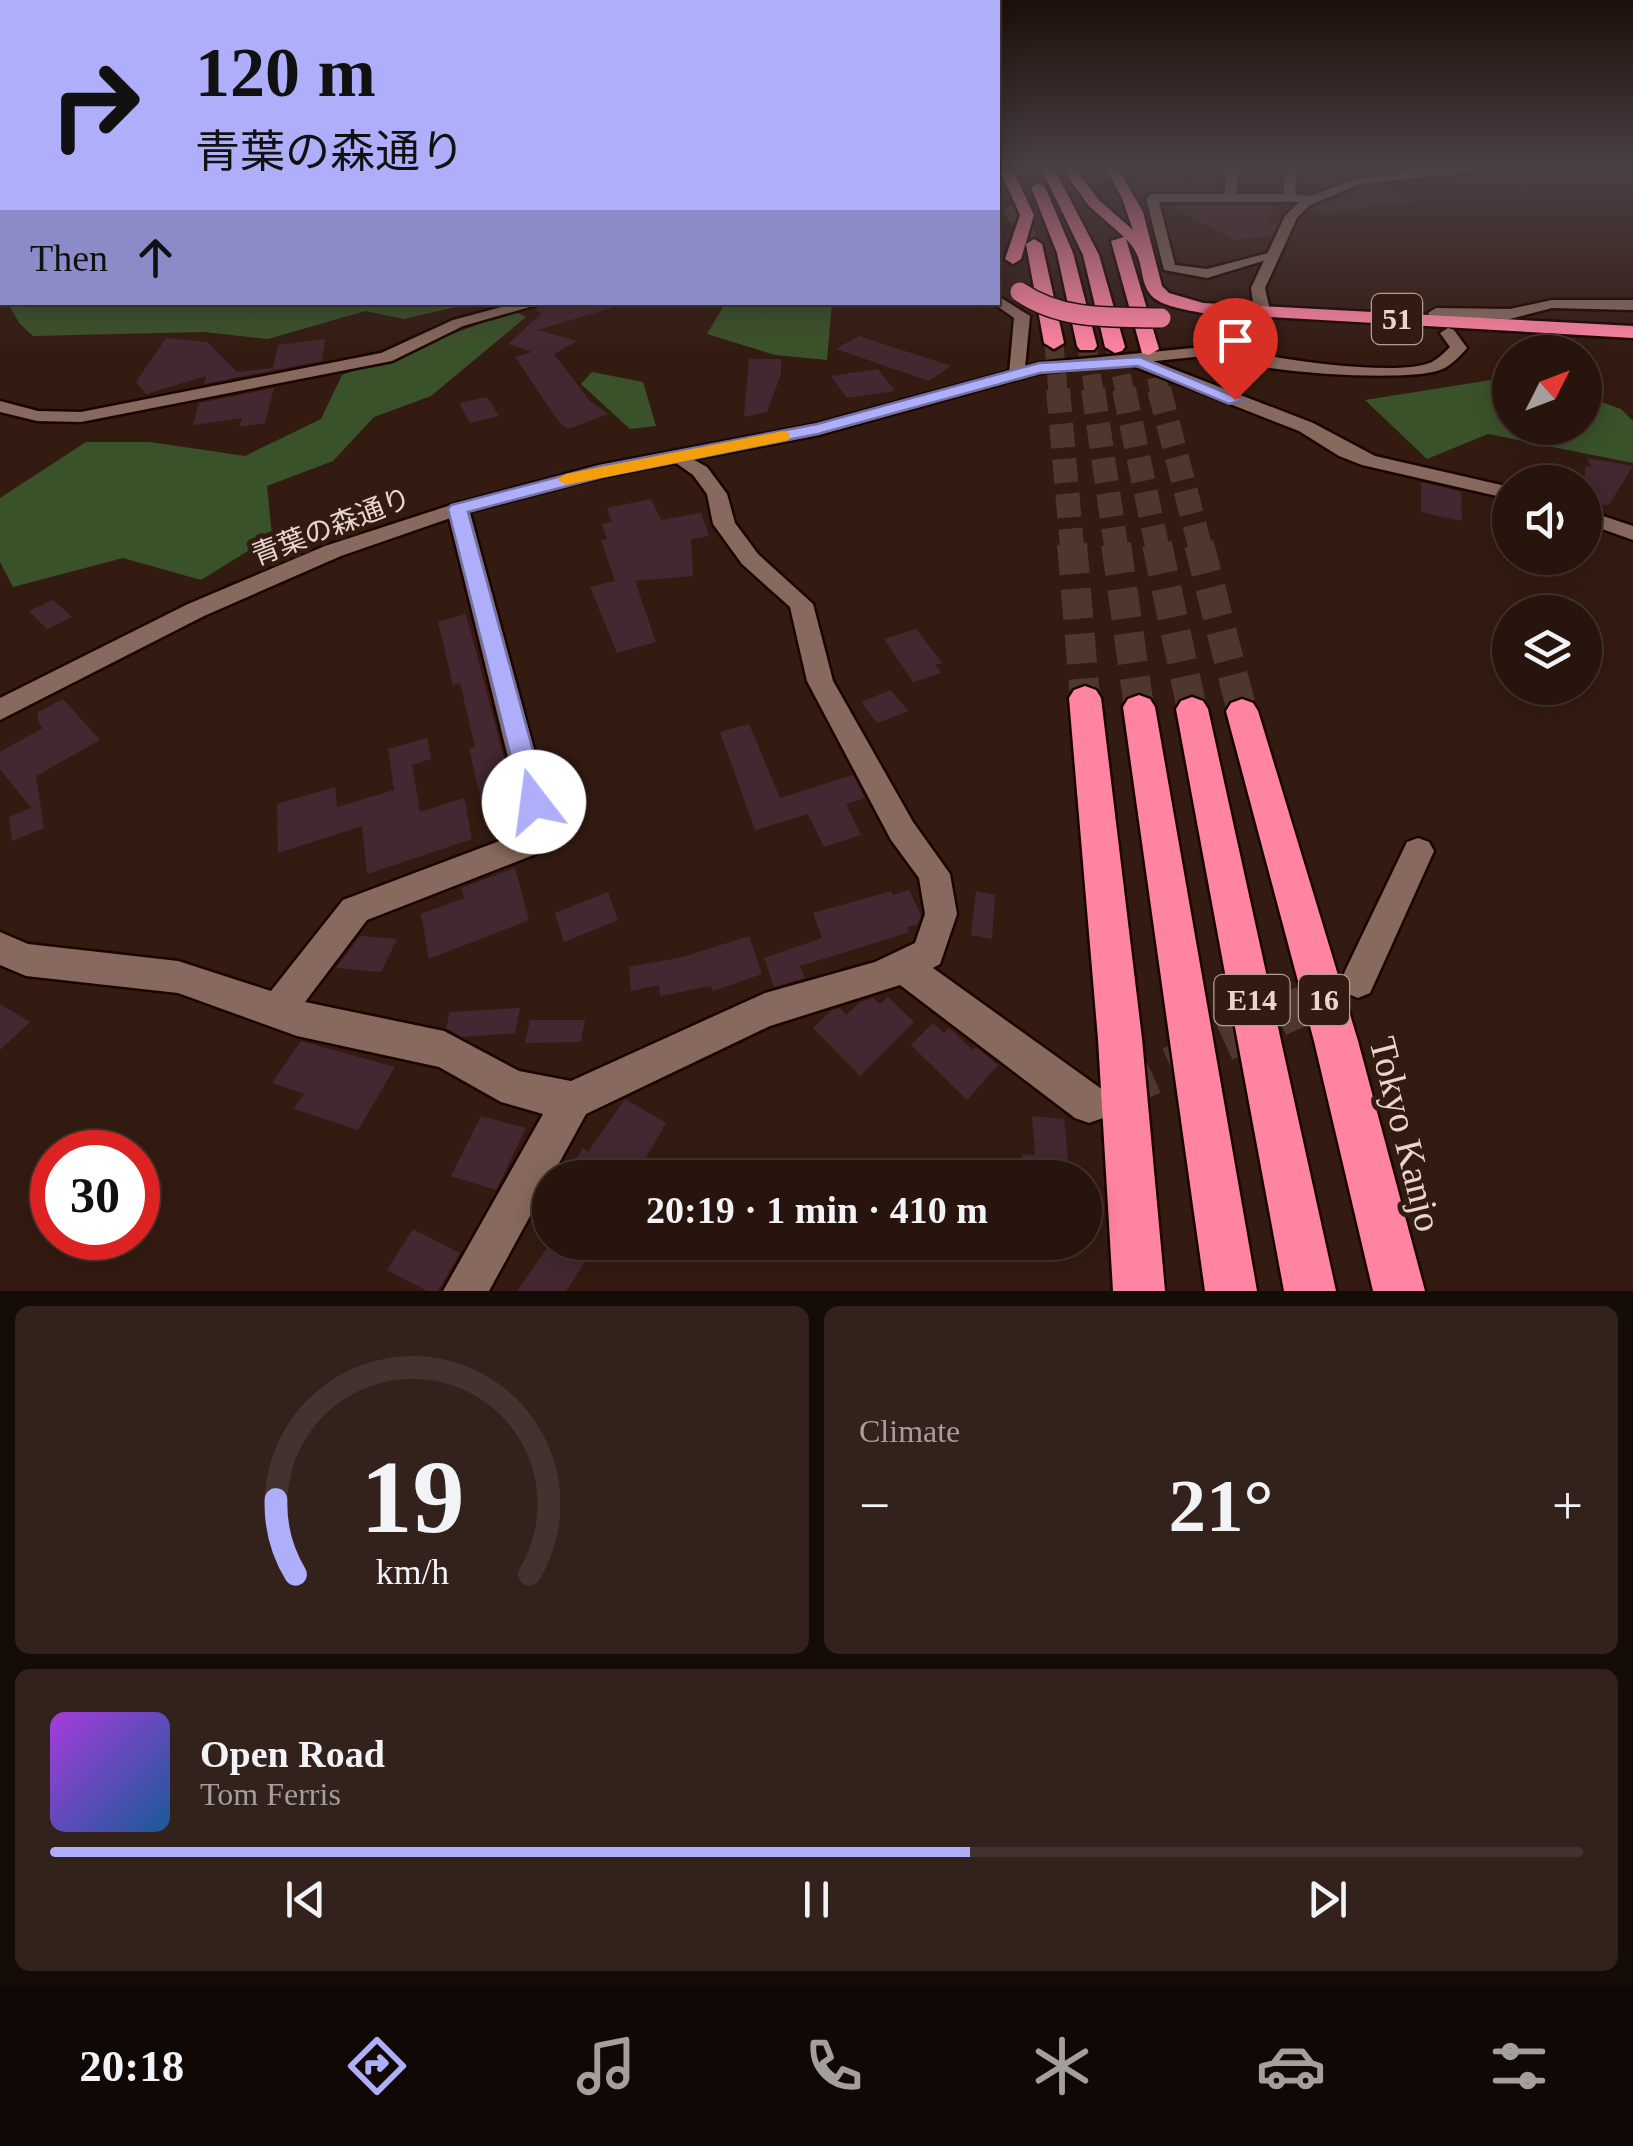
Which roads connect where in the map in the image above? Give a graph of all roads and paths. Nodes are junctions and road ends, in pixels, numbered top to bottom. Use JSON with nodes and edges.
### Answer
{"nodes":[{"id":1,"x":1022,"y":230,"type":"edge"},
{"id":2,"x":1057,"y":230,"type":"tunnel mouth"},
{"id":3,"x":1077,"y":230,"type":"edge"},
{"id":4,"x":1124,"y":230,"type":"edge"},
{"id":5,"x":1141,"y":230,"type":"edge"},
{"id":6,"x":1160,"y":230,"type":"edge"},
{"id":7,"x":1285,"y":230,"type":"edge"},
{"id":8,"x":1000,"y":238,"type":"tunnel mouth"},
{"id":9,"x":1119,"y":241,"type":"dead end"},
{"id":10,"x":1034,"y":244,"type":"tunnel mouth"},
{"id":11,"x":1148,"y":251,"type":"junction"},
{"id":12,"x":1272,"y":256,"type":"junction"},
{"id":13,"x":1012,"y":259,"type":"junction"},
{"id":14,"x":1000,"y":301,"type":"edge"},
{"id":15,"x":528,"y":305,"type":"edge"},
{"id":16,"x":1633,"y":305,"type":"edge"},
{"id":17,"x":1256,"y":316,"type":"junction"},
{"id":18,"x":1444,"y":327,"type":"junction"},
{"id":19,"x":1633,"y":332,"type":"edge"},
{"id":20,"x":1054,"y":343,"type":"tunnel mouth"},
{"id":21,"x":1633,"y":343,"type":"edge"},
{"id":22,"x":1086,"y":346,"type":"tunnel mouth"},
{"id":23,"x":1115,"y":347,"type":"tunnel mouth"},
{"id":24,"x":1217,"y":351,"type":"junction"},
{"id":25,"x":1144,"y":355,"type":"junction"},
{"id":26,"x":1018,"y":374,"type":"junction"},
{"id":27,"x":0,"y":406,"type":"edge"},
{"id":28,"x":676,"y":456,"type":"junction"},
{"id":29,"x":1492,"y":489,"type":"edge"},
{"id":30,"x":458,"y":509,"type":"junction"},
{"id":31,"x":1602,"y":522,"type":"edge"},
{"id":32,"x":1633,"y":533,"type":"edge"},
{"id":33,"x":1085,"y":698,"type":"tunnel mouth"},
{"id":34,"x":1139,"y":706,"type":"tunnel mouth"},
{"id":35,"x":1192,"y":708,"type":"tunnel mouth"},
{"id":36,"x":0,"y":710,"type":"edge"},
{"id":37,"x":1242,"y":711,"type":"tunnel mouth"},
{"id":38,"x":1418,"y":851,"type":"dead end"},
{"id":39,"x":0,"y":948,"type":"edge"},
{"id":40,"x":902,"y":966,"type":"junction"},
{"id":41,"x":1358,"y":981,"type":"tunnel mouth"},
{"id":42,"x":278,"y":1010,"type":"junction"},
{"id":43,"x":572,"y":1100,"type":"junction"},
{"id":44,"x":1089,"y":1104,"type":"dead end"},
{"id":45,"x":464,"y":1291,"type":"edge"},
{"id":46,"x":1138,"y":1291,"type":"edge"},
{"id":47,"x":1231,"y":1291,"type":"edge"},
{"id":48,"x":1310,"y":1291,"type":"edge"},
{"id":49,"x":1399,"y":1291,"type":"edge"}],
"edges":[{"from":1,"to":13,"type":"highway"},
{"from":2,"to":22,"type":"highway"},
{"from":3,"to":23,"type":"highway"},
{"from":4,"to":11,"type":"highway"},
{"from":5,"to":11,"type":"highway"},
{"from":6,"to":12,"type":"street"},
{"from":7,"to":12,"type":"street"},
{"from":8,"to":13,"type":"highway"},
{"from":9,"to":25,"type":"highway"},
{"from":10,"to":20,"type":"highway"},
{"from":11,"to":17,"type":"highway","number":"51"},
{"from":12,"to":17,"type":"street"},
{"from":13,"to":17,"type":"highway","number":"51","bridge":true},
{"from":14,"to":26,"type":"street"},
{"from":15,"to":27,"type":"street"},
{"from":16,"to":18,"type":"street"},
{"from":17,"to":18,"type":"highway","number":"51"},
{"from":17,"to":24,"type":"street"},
{"from":18,"to":19,"type":"highway","number":"51"},
{"from":18,"to":21,"type":"highway","number":"51"},
{"from":18,"to":24,"type":"street"},
{"from":24,"to":25,"type":"street","name":"青葉の森通り"},
{"from":25,"to":26,"type":"street","name":"青葉の森通り"},
{"from":25,"to":29,"type":"street"},
{"from":26,"to":28,"type":"street","name":"青葉の森通り"},
{"from":28,"to":30,"type":"street","name":"青葉の森通り"},
{"from":28,"to":40,"type":"street"},
{"from":30,"to":36,"type":"street","name":"青葉の森通り"},
{"from":30,"to":42,"type":"street"},
{"from":31,"to":32,"type":"street"},
{"from":33,"to":46,"type":"highway"},
{"from":34,"to":47,"type":"highway","number":"E14"},
{"from":35,"to":48,"type":"highway","number":"E14"},
{"from":37,"to":49,"type":"highway","name":"Tokyo Kanjo","number":"16"},
{"from":38,"to":41,"type":"street"},
{"from":39,"to":42,"type":"street"},
{"from":40,"to":43,"type":"street"},
{"from":40,"to":44,"type":"street"},
{"from":42,"to":43,"type":"street"},
{"from":43,"to":45,"type":"street"}]}
